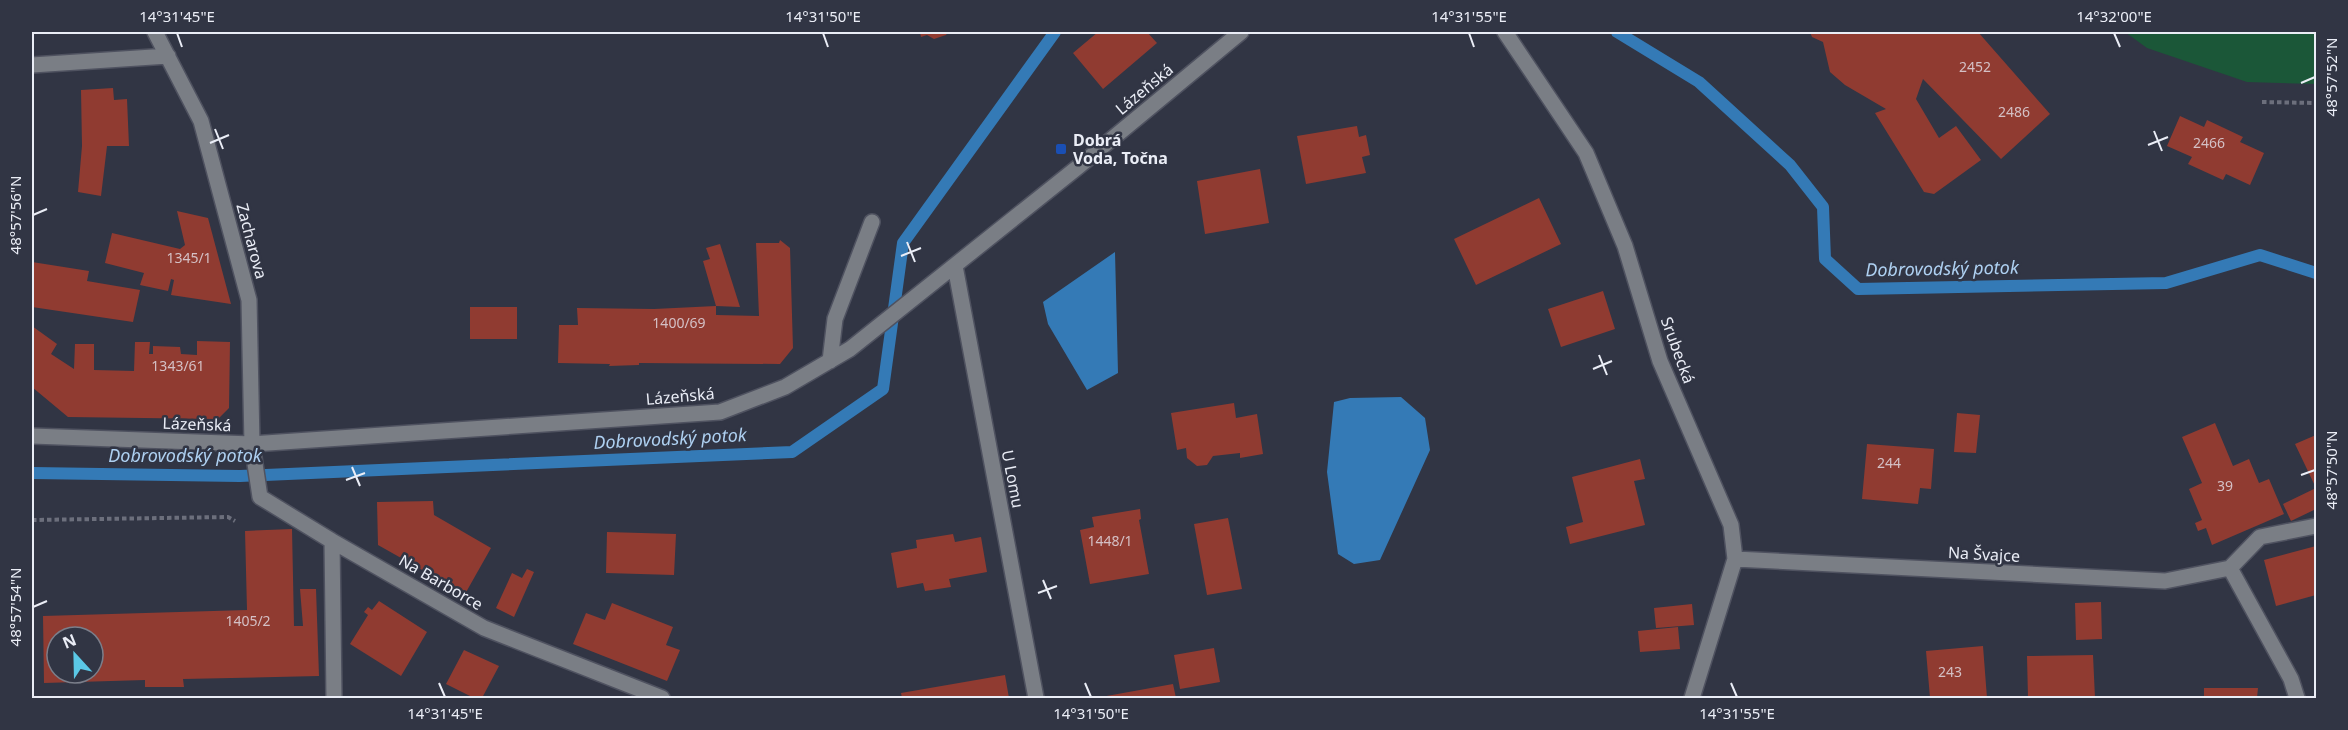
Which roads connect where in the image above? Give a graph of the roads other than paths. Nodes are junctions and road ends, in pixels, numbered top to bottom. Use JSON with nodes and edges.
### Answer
{"nodes":[{"id":1,"x":155,"y":32,"type":"edge"},
{"id":2,"x":1241,"y":32,"type":"edge"},
{"id":3,"x":1505,"y":32,"type":"edge"},
{"id":4,"x":168,"y":57,"type":"junction"},
{"id":5,"x":32,"y":65,"type":"edge"},
{"id":6,"x":872,"y":222,"type":"dead end"},
{"id":7,"x":955,"y":266,"type":"junction"},
{"id":8,"x":830,"y":361,"type":"junction"},
{"id":9,"x":32,"y":436,"type":"edge"},
{"id":10,"x":253,"y":451,"type":"junction"},
{"id":11,"x":2316,"y":526,"type":"edge"},
{"id":12,"x":332,"y":541,"type":"junction"},
{"id":13,"x":1735,"y":559,"type":"junction"},
{"id":14,"x":2230,"y":568,"type":"junction"},
{"id":15,"x":334,"y":699,"type":"edge"},
{"id":16,"x":662,"y":699,"type":"edge"},
{"id":17,"x":1036,"y":699,"type":"edge"},
{"id":18,"x":1692,"y":699,"type":"edge"},
{"id":19,"x":2297,"y":699,"type":"edge"}],
"edges":[{"from":1,"to":4,"type":"street","name":"Zacharova"},
{"from":2,"to":7,"type":"street","name":"Lázeňská"},
{"from":3,"to":13,"type":"street","name":"Srubecká"},
{"from":4,"to":5,"type":"street"},
{"from":4,"to":10,"type":"street","name":"Zacharova"},
{"from":6,"to":8,"type":"street"},
{"from":7,"to":8,"type":"street","name":"Lázeňská"},
{"from":7,"to":17,"type":"street","name":"U Lomu"},
{"from":8,"to":10,"type":"street","name":"Lázeňská"},
{"from":9,"to":10,"type":"street","name":"Lázeňská"},
{"from":10,"to":12,"type":"street","name":"Na Barborce"},
{"from":11,"to":14,"type":"street"},
{"from":12,"to":15,"type":"street"},
{"from":12,"to":16,"type":"street","name":"Na Barborce"},
{"from":13,"to":14,"type":"street","name":"Na Švajce"},
{"from":13,"to":18,"type":"street","name":"Srubecká"},
{"from":14,"to":19,"type":"street"}]}
